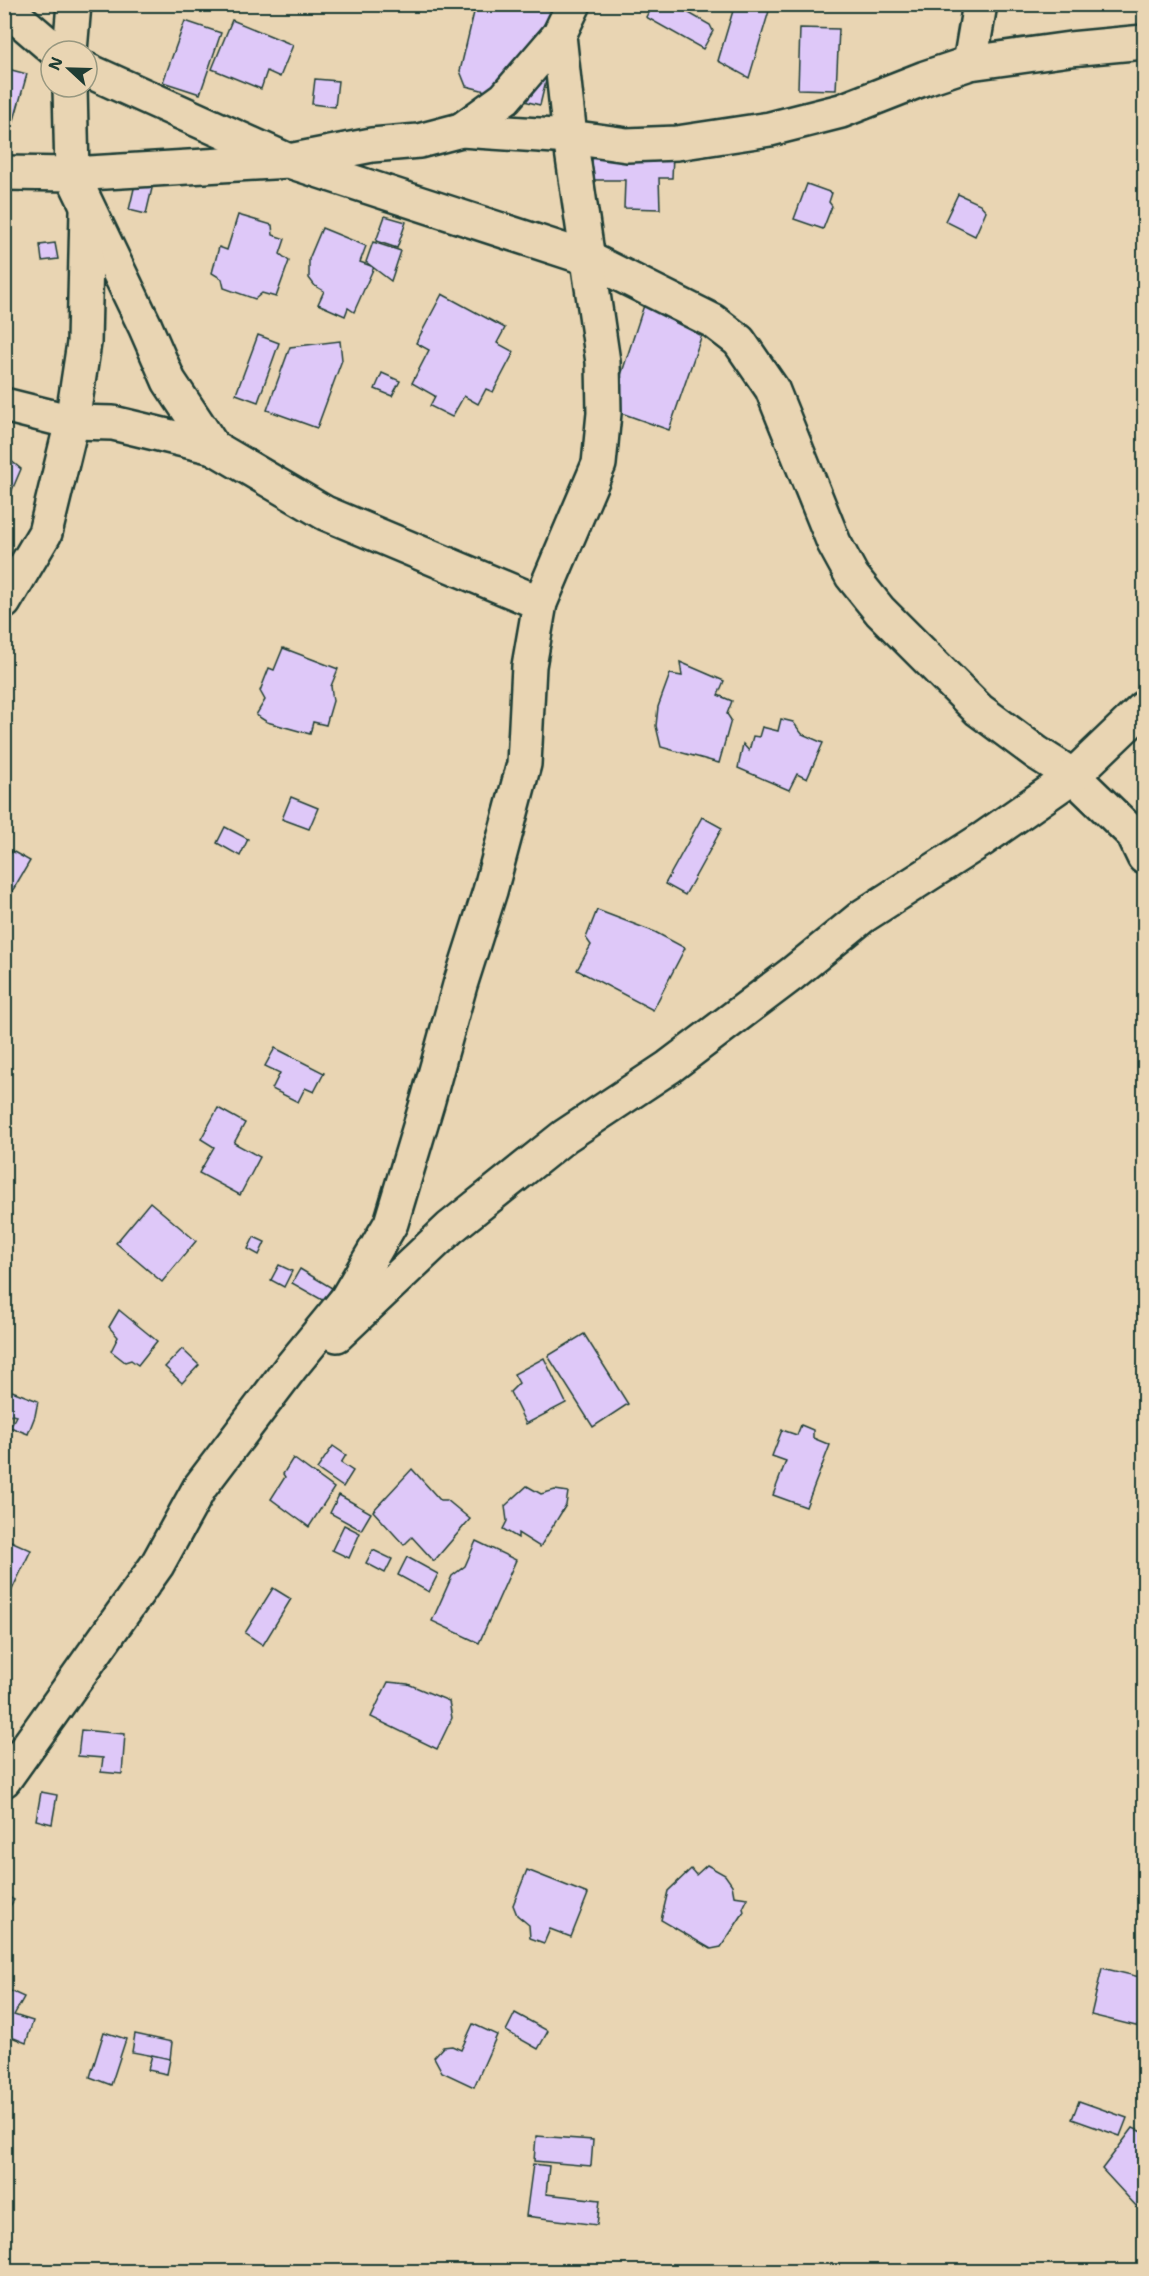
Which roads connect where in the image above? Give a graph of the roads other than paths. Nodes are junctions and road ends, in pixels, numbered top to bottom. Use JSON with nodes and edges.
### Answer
{"nodes":[{"id":1,"x":74,"y":4,"type":"edge"},
{"id":2,"x":574,"y":4,"type":"edge"},
{"id":3,"x":980,"y":4,"type":"edge"},
{"id":4,"x":4,"y":11,"type":"edge"},
{"id":5,"x":559,"y":35,"type":"junction"},
{"id":6,"x":42,"y":39,"type":"edge"},
{"id":7,"x":71,"y":39,"type":"edge"},
{"id":8,"x":1144,"y":42,"type":"edge"},
{"id":9,"x":970,"y":63,"type":"junction"},
{"id":10,"x":99,"y":75,"type":"edge"},
{"id":11,"x":70,"y":99,"type":"edge"},
{"id":12,"x":461,"y":130,"type":"junction"},
{"id":13,"x":570,"y":137,"type":"junction"},
{"id":14,"x":289,"y":161,"type":"junction"},
{"id":15,"x":4,"y":173,"type":"edge"},
{"id":16,"x":72,"y":174,"type":"junction"},
{"id":17,"x":87,"y":204,"type":"junction"},
{"id":18,"x":587,"y":258,"type":"junction"},
{"id":19,"x":4,"y":405,"type":"edge"},
{"id":20,"x":72,"y":422,"type":"junction"},
{"id":21,"x":213,"y":447,"type":"junction"},
{"id":22,"x":4,"y":602,"type":"edge"},
{"id":23,"x":540,"y":603,"type":"junction"},
{"id":24,"x":1144,"y":708,"type":"edge"},
{"id":25,"x":1073,"y":776,"type":"junction"},
{"id":26,"x":1144,"y":857,"type":"edge"},
{"id":27,"x":291,"y":1367,"type":"junction"},
{"id":28,"x":4,"y":1780,"type":"edge"}],
"edges":[{"from":1,"to":7,"type":"street"},
{"from":2,"to":5,"type":"street"},
{"from":3,"to":9,"type":"street"},
{"from":4,"to":6,"type":"street"},
{"from":5,"to":12,"type":"street"},
{"from":5,"to":13,"type":"street"},
{"from":8,"to":9,"type":"street"},
{"from":9,"to":13,"type":"street"},
{"from":10,"to":14,"type":"street"},
{"from":11,"to":16,"type":"street"},
{"from":12,"to":13,"type":"street"},
{"from":12,"to":14,"type":"street"},
{"from":13,"to":18,"type":"street"},
{"from":14,"to":16,"type":"street"},
{"from":14,"to":18,"type":"street"},
{"from":15,"to":16,"type":"street"},
{"from":16,"to":17,"type":"street"},
{"from":17,"to":20,"type":"street"},
{"from":17,"to":21,"type":"street"},
{"from":18,"to":23,"type":"street"},
{"from":18,"to":25,"type":"street"},
{"from":19,"to":20,"type":"street"},
{"from":20,"to":21,"type":"street"},
{"from":20,"to":22,"type":"street"},
{"from":21,"to":23,"type":"street"},
{"from":23,"to":27,"type":"street"},
{"from":24,"to":25,"type":"street"},
{"from":25,"to":26,"type":"street"},
{"from":25,"to":27,"type":"street"},
{"from":27,"to":28,"type":"street"}]}
